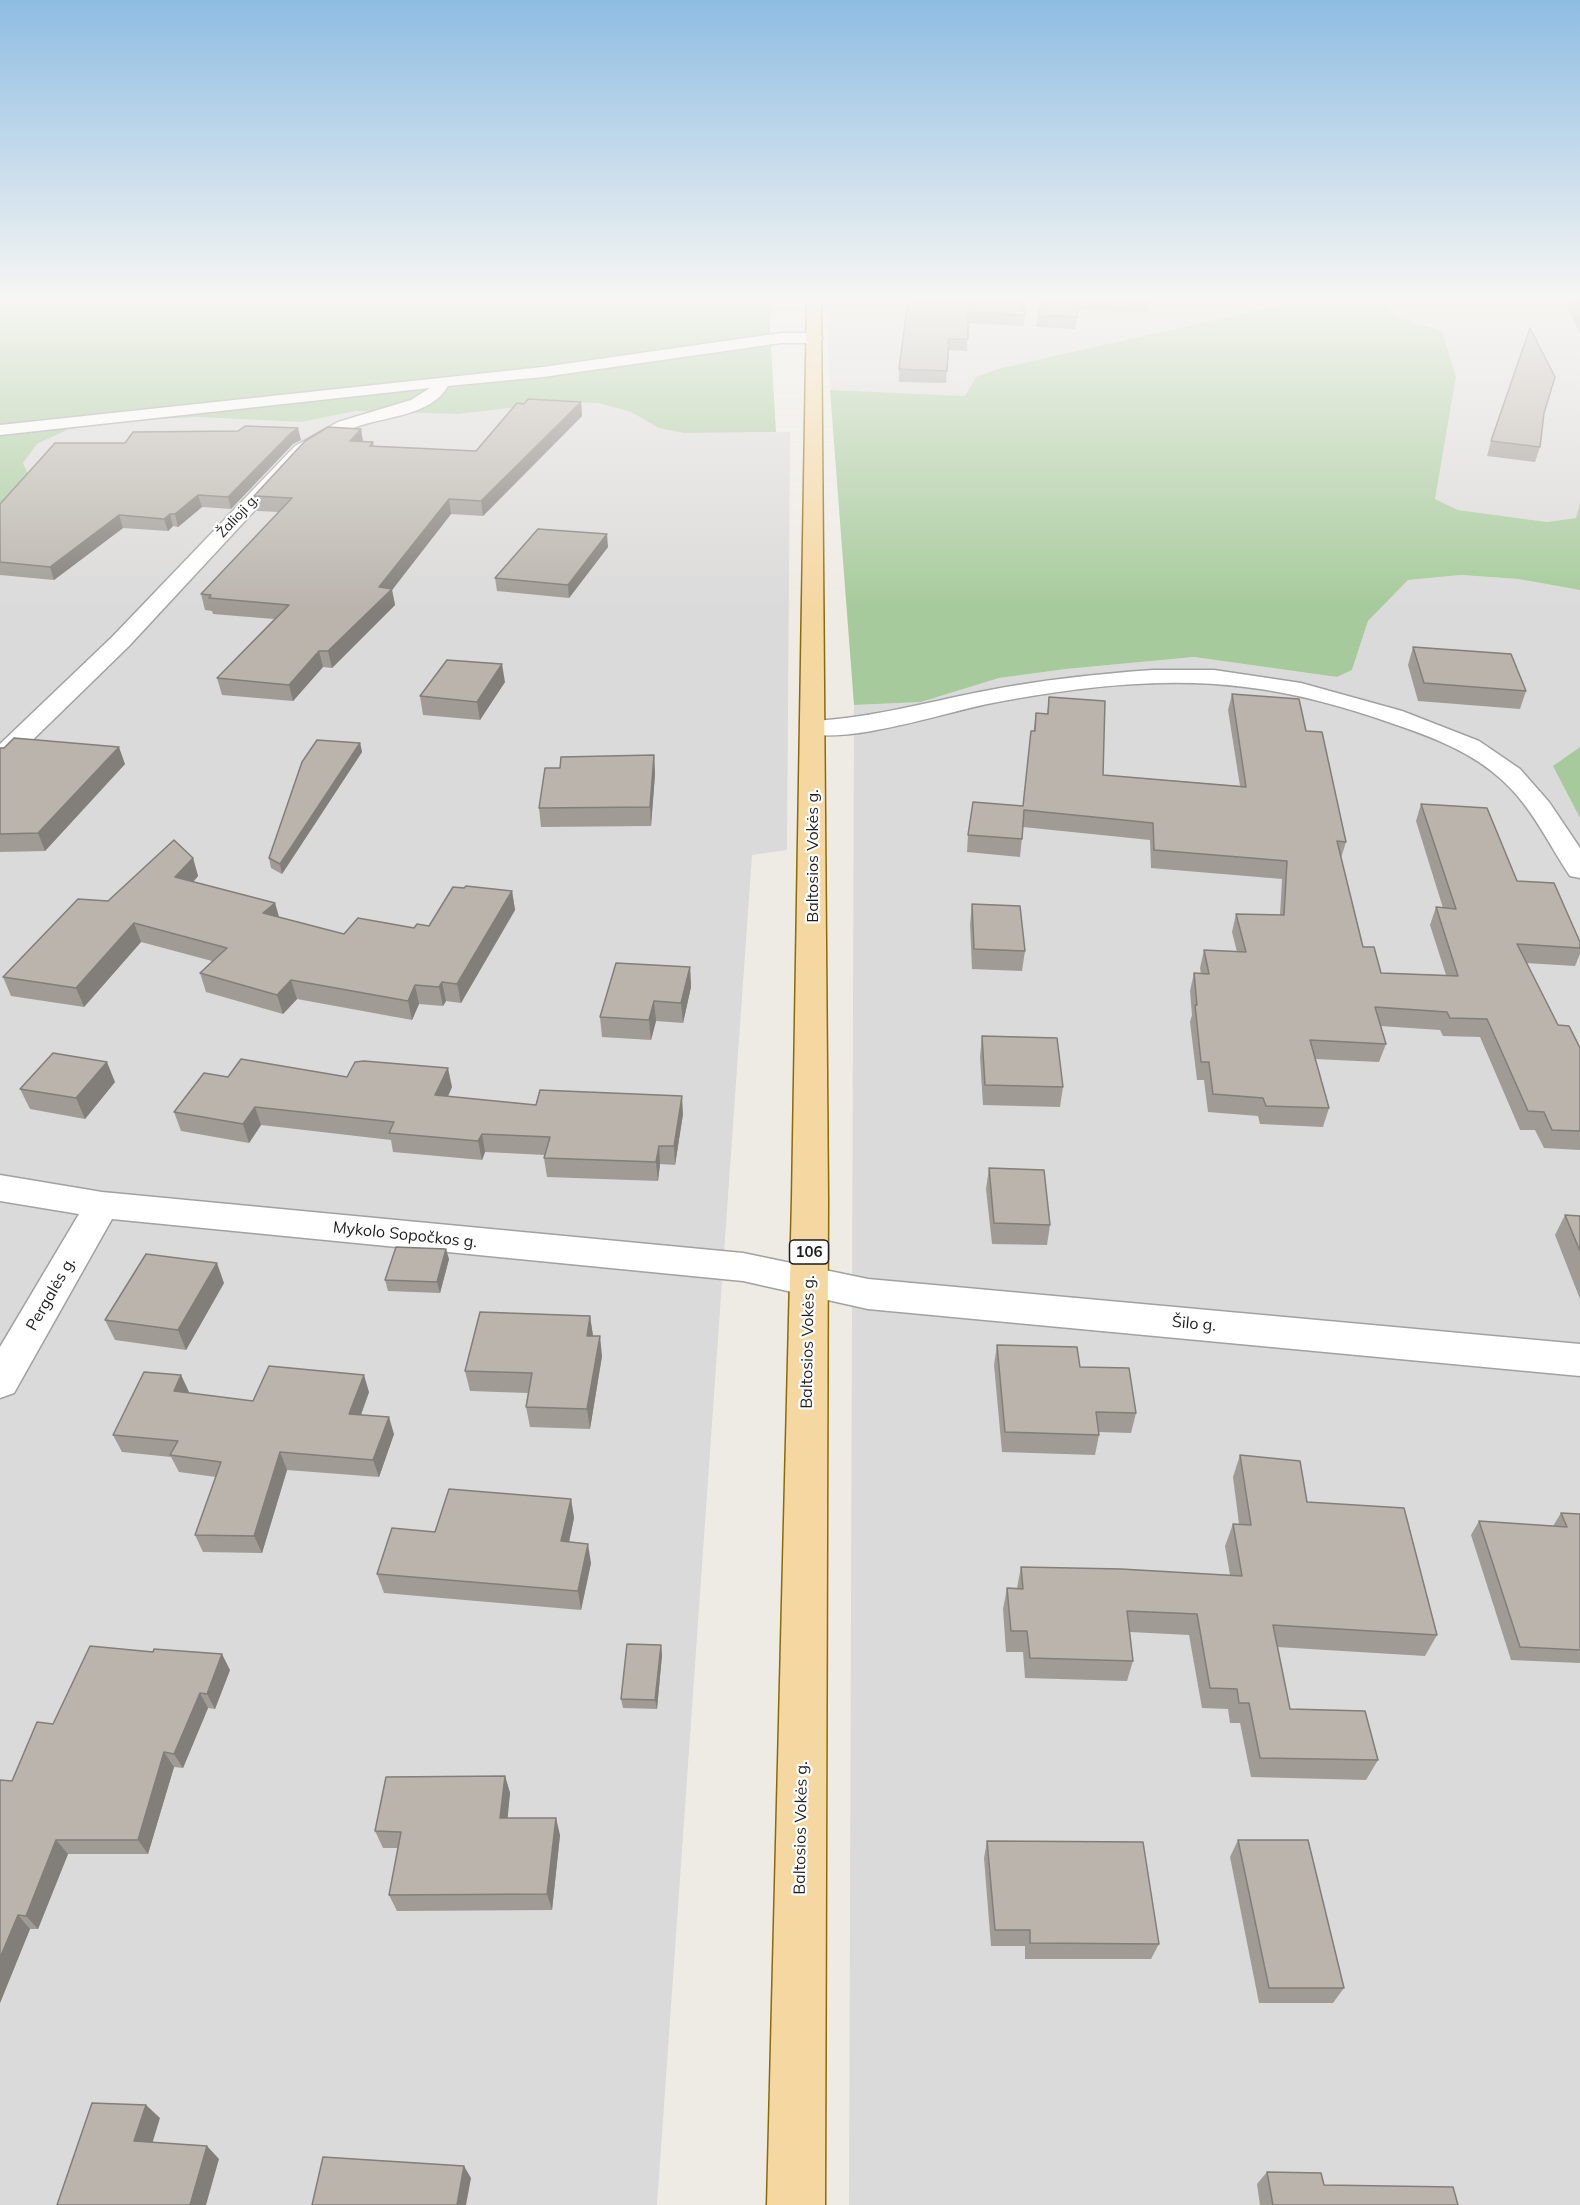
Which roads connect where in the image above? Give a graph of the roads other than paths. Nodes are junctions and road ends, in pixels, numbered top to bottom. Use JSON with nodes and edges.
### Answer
{"nodes":[{"id":1,"x":250,"y":403,"type":"edge"},
{"id":2,"x":418,"y":403,"type":"edge"},
{"id":3,"x":815,"y":403,"type":"edge"},
{"id":4,"x":0,"y":430,"type":"edge"},
{"id":5,"x":813,"y":728,"type":"junction"},
{"id":6,"x":0,"y":759,"type":"edge"},
{"id":7,"x":1580,"y":870,"type":"edge"},
{"id":8,"x":0,"y":1188,"type":"edge"},
{"id":9,"x":102,"y":1205,"type":"junction"},
{"id":10,"x":809,"y":1281,"type":"junction"},
{"id":11,"x":1580,"y":1360,"type":"edge"},
{"id":12,"x":0,"y":1382,"type":"edge"},
{"id":13,"x":796,"y":2205,"type":"edge"}],
"edges":[{"from":1,"to":4,"type":"street"},
{"from":2,"to":6,"type":"street","name":"Žalioji g."},
{"from":3,"to":5,"type":"main road","name":"Baltosios Vokės g.","number":"106"},
{"from":5,"to":7,"type":"street"},
{"from":5,"to":10,"type":"main road","name":"Baltosios Vokės g.","number":"106"},
{"from":8,"to":9,"type":"street","name":"Mykolo Sopočkos g."},
{"from":9,"to":10,"type":"street","name":"Mykolo Sopočkos g."},
{"from":9,"to":12,"type":"street","name":"Pergalės g."},
{"from":10,"to":11,"type":"street","name":"Šilo g."},
{"from":10,"to":13,"type":"main road","name":"Baltosios Vokės g.","number":"106"}]}
